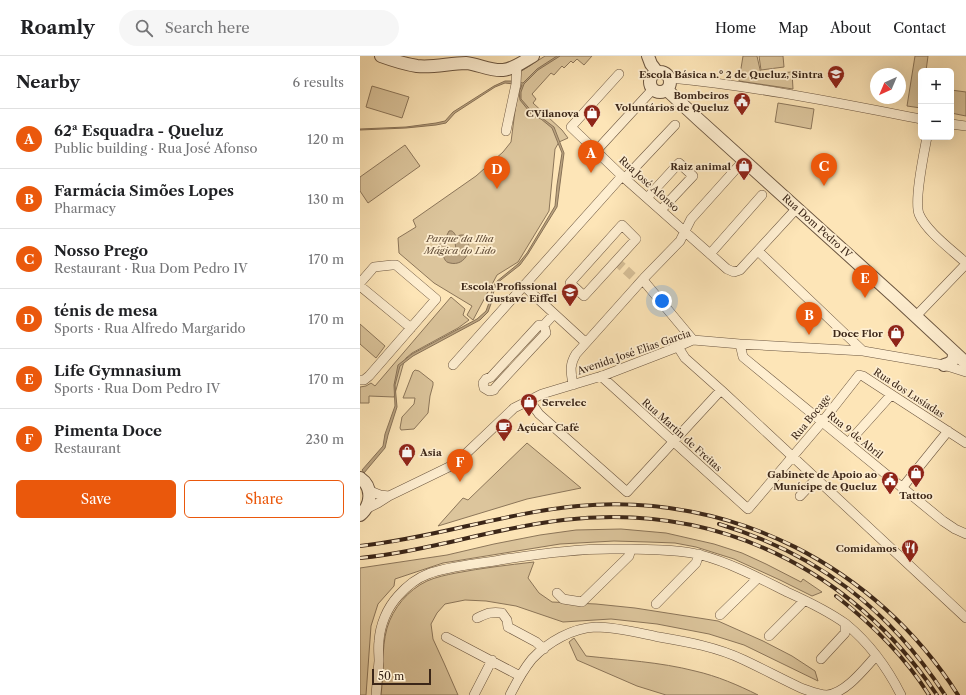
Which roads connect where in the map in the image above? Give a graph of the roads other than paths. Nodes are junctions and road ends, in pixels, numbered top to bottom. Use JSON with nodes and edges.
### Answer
{"nodes":[{"id":1,"x":381,"y":56,"type":"edge"},
{"id":2,"x":413,"y":56,"type":"edge"},
{"id":3,"x":455,"y":56,"type":"edge"},
{"id":4,"x":534,"y":56,"type":"edge"},
{"id":5,"x":648,"y":56,"type":"edge"},
{"id":6,"x":402,"y":62,"type":"junction"},
{"id":7,"x":467,"y":63,"type":"junction"},
{"id":8,"x":657,"y":72,"type":"junction"},
{"id":9,"x":619,"y":74,"type":"dead end"},
{"id":10,"x":517,"y":75,"type":"junction"},
{"id":11,"x":669,"y":84,"type":"junction"},
{"id":12,"x":653,"y":89,"type":"junction"},
{"id":13,"x":918,"y":118,"type":"edge"},
{"id":14,"x":954,"y":124,"type":"edge"},
{"id":15,"x":675,"y":125,"type":"dead end"},
{"id":16,"x":966,"y":126,"type":"edge"},
{"id":17,"x":506,"y":131,"type":"dead end"},
{"id":18,"x":927,"y":140,"type":"edge"},
{"id":19,"x":596,"y":151,"type":"junction"},
{"id":20,"x":744,"y":160,"type":"junction"},
{"id":21,"x":624,"y":177,"type":"junction"},
{"id":22,"x":762,"y":195,"type":"dead end"},
{"id":23,"x":647,"y":198,"type":"junction"},
{"id":24,"x":797,"y":208,"type":"junction"},
{"id":25,"x":661,"y":210,"type":"junction"},
{"id":26,"x":685,"y":232,"type":"junction"},
{"id":27,"x":758,"y":251,"type":"junction"},
{"id":28,"x":710,"y":254,"type":"junction"},
{"id":29,"x":966,"y":263,"type":"edge"},
{"id":30,"x":643,"y":280,"type":"junction"},
{"id":31,"x":570,"y":283,"type":"joint"},
{"id":32,"x":360,"y":284,"type":"edge"},
{"id":33,"x":524,"y":286,"type":"junction"},
{"id":34,"x":554,"y":314,"type":"junction"},
{"id":35,"x":916,"y":316,"type":"junction"},
{"id":36,"x":544,"y":325,"type":"junction"},
{"id":37,"x":411,"y":328,"type":"junction"},
{"id":38,"x":694,"y":340,"type":"junction"},
{"id":39,"x":585,"y":342,"type":"junction"},
{"id":40,"x":740,"y":344,"type":"junction"},
{"id":41,"x":678,"y":347,"type":"junction"},
{"id":42,"x":863,"y":351,"type":"junction"},
{"id":43,"x":954,"y":352,"type":"junction"},
{"id":44,"x":966,"y":363,"type":"edge"},
{"id":45,"x":453,"y":365,"type":"dead end"},
{"id":46,"x":944,"y":365,"type":"junction"},
{"id":47,"x":966,"y":372,"type":"edge"},
{"id":48,"x":859,"y":375,"type":"joint"},
{"id":49,"x":601,"y":376,"type":"junction"},
{"id":50,"x":360,"y":380,"type":"edge"},
{"id":51,"x":573,"y":385,"type":"junction"},
{"id":52,"x":722,"y":390,"type":"junction"},
{"id":53,"x":891,"y":395,"type":"junction"},
{"id":54,"x":531,"y":400,"type":"junction"},
{"id":55,"x":822,"y":422,"type":"junction"},
{"id":56,"x":948,"y":431,"type":"junction"},
{"id":57,"x":673,"y":442,"type":"junction"},
{"id":58,"x":966,"y":443,"type":"edge"},
{"id":59,"x":848,"y":444,"type":"junction"},
{"id":60,"x":793,"y":456,"type":"junction"},
{"id":61,"x":360,"y":478,"type":"edge"},
{"id":62,"x":816,"y":479,"type":"junction"},
{"id":63,"x":902,"y":488,"type":"junction"},
{"id":64,"x":370,"y":491,"type":"junction"},
{"id":65,"x":390,"y":496,"type":"junction"},
{"id":66,"x":800,"y":496,"type":"dead end"},
{"id":67,"x":748,"y":509,"type":"joint"},
{"id":68,"x":362,"y":515,"type":"edge"},
{"id":69,"x":966,"y":534,"type":"edge"},
{"id":70,"x":630,"y":549,"type":"junction"},
{"id":71,"x":699,"y":554,"type":"junction"},
{"id":72,"x":758,"y":578,"type":"junction"},
{"id":73,"x":557,"y":593,"type":"dead end"},
{"id":74,"x":804,"y":600,"type":"junction"},
{"id":75,"x":656,"y":604,"type":"dead end"},
{"id":76,"x":720,"y":615,"type":"dead end"},
{"id":77,"x":477,"y":618,"type":"dead end"},
{"id":78,"x":966,"y":618,"type":"edge"},
{"id":79,"x":845,"y":624,"type":"junction"},
{"id":80,"x":769,"y":636,"type":"dead end"},
{"id":81,"x":446,"y":637,"type":"dead end"},
{"id":82,"x":544,"y":648,"type":"junction"},
{"id":83,"x":876,"y":656,"type":"junction"},
{"id":84,"x":821,"y":659,"type":"dead end"},
{"id":85,"x":492,"y":660,"type":"junction"},
{"id":86,"x":520,"y":676,"type":"junction"},
{"id":87,"x":376,"y":695,"type":"edge"},
{"id":88,"x":474,"y":695,"type":"edge"},
{"id":89,"x":510,"y":695,"type":"edge"},
{"id":90,"x":901,"y":695,"type":"edge"}],
"edges":[{"from":1,"to":6,"type":"street"},
{"from":2,"to":6,"type":"street"},
{"from":3,"to":7,"type":"street"},
{"from":4,"to":10,"type":"street"},
{"from":5,"to":8,"type":"street"},
{"from":6,"to":7,"type":"street"},
{"from":7,"to":10,"type":"street"},
{"from":8,"to":11,"type":"street"},
{"from":8,"to":12,"type":"street"},
{"from":9,"to":19,"type":"street","name":"Rua José Afonso"},
{"from":10,"to":17,"type":"street"},
{"from":11,"to":12,"type":"street"},
{"from":11,"to":13,"type":"street"},
{"from":11,"to":20,"type":"street","name":"Rua Dom Pedro IV"},
{"from":12,"to":19,"type":"street"},
{"from":14,"to":16,"type":"street"},
{"from":15,"to":21,"type":"street"},
{"from":18,"to":29,"type":"street"},
{"from":19,"to":21,"type":"street","name":"Rua José Afonso"},
{"from":20,"to":24,"type":"street","name":"Rua Dom Pedro IV"},
{"from":20,"to":26,"type":"street"},
{"from":21,"to":23,"type":"street","name":"Rua José Afonso"},
{"from":21,"to":33,"type":"street"},
{"from":22,"to":28,"type":"street"},
{"from":23,"to":25,"type":"street","name":"Rua José Afonso"},
{"from":23,"to":25,"type":"street"},
{"from":24,"to":27,"type":"street"},
{"from":24,"to":35,"type":"street","name":"Rua Dom Pedro IV"},
{"from":25,"to":26,"type":"street","name":"Rua José Afonso"},
{"from":26,"to":28,"type":"street","name":"Rua José Afonso"},
{"from":26,"to":30,"type":"street"},
{"from":27,"to":28,"type":"street","name":"Rua José Afonso"},
{"from":27,"to":42,"type":"street"},
{"from":29,"to":35,"type":"street"},
{"from":30,"to":38,"type":"street"},
{"from":30,"to":39,"type":"street"},
{"from":31,"to":31,"type":"street"},
{"from":32,"to":37,"type":"street"},
{"from":32,"to":37,"type":"street"},
{"from":33,"to":34,"type":"street"},
{"from":33,"to":45,"type":"street"},
{"from":34,"to":36,"type":"street"},
{"from":34,"to":39,"type":"street"},
{"from":35,"to":43,"type":"street","name":"Rua Dom Pedro IV"},
{"from":36,"to":36,"type":"street"},
{"from":37,"to":50,"type":"street"},
{"from":38,"to":40,"type":"street","name":"Avenida José Elias Garcia"},
{"from":38,"to":41,"type":"street","name":"Avenida José Elias Garcia"},
{"from":39,"to":51,"type":"street"},
{"from":40,"to":42,"type":"street","name":"Avenida José Elias Garcia"},
{"from":40,"to":55,"type":"street","name":"Rua 9 de Abril"},
{"from":41,"to":49,"type":"street","name":"Avenida José Elias Garcia"},
{"from":41,"to":52,"type":"street"},
{"from":42,"to":46,"type":"street","name":"Avenida José Elias Garcia"},
{"from":43,"to":44,"type":"street","name":"Rua Dom Pedro IV"},
{"from":43,"to":46,"type":"street"},
{"from":46,"to":47,"type":"street","name":"Avenida José Elias Garcia"},
{"from":48,"to":53,"type":"street","name":"Rua dos Lusíadas"},
{"from":48,"to":55,"type":"street","name":"Rua Bocage"},
{"from":49,"to":51,"type":"street","name":"Avenida José Elias Garcia"},
{"from":49,"to":57,"type":"street","name":"Rua Martin de Freitas"},
{"from":51,"to":54,"type":"street","name":"Avenida José Elias Garcia"},
{"from":52,"to":57,"type":"street"},
{"from":52,"to":60,"type":"street"},
{"from":53,"to":56,"type":"street","name":"Rua dos Lusíadas"},
{"from":53,"to":59,"type":"street"},
{"from":54,"to":57,"type":"street"},
{"from":54,"to":65,"type":"street","name":"Avenida José Elias Garcia"},
{"from":55,"to":59,"type":"street","name":"Rua 9 de Abril"},
{"from":55,"to":60,"type":"street","name":"Rua Bocage"},
{"from":56,"to":58,"type":"street","name":"Rua dos Lusíadas"},
{"from":56,"to":63,"type":"street"},
{"from":57,"to":67,"type":"street","name":"Rua Martin de Freitas"},
{"from":59,"to":63,"type":"street","name":"Rua 9 de Abril"},
{"from":60,"to":62,"type":"street"},
{"from":60,"to":67,"type":"street","name":"Rua Bocage"},
{"from":61,"to":64,"type":"street"},
{"from":62,"to":66,"type":"street"},
{"from":62,"to":78,"type":"street"},
{"from":63,"to":69,"type":"street","name":"Rua 9 de Abril"},
{"from":64,"to":65,"type":"street"},
{"from":64,"to":68,"type":"street"},
{"from":65,"to":68,"type":"street","name":"Avenida José Elias Garcia"},
{"from":70,"to":71,"type":"street"},
{"from":70,"to":73,"type":"street"},
{"from":70,"to":87,"type":"street"},
{"from":71,"to":72,"type":"street"},
{"from":71,"to":75,"type":"street"},
{"from":72,"to":74,"type":"street"},
{"from":72,"to":76,"type":"street"},
{"from":74,"to":79,"type":"street"},
{"from":74,"to":80,"type":"street"},
{"from":77,"to":82,"type":"street"},
{"from":79,"to":83,"type":"street"},
{"from":79,"to":84,"type":"street"},
{"from":81,"to":85,"type":"street"},
{"from":82,"to":83,"type":"street"},
{"from":82,"to":86,"type":"street"},
{"from":83,"to":90,"type":"street"},
{"from":85,"to":86,"type":"street"},
{"from":85,"to":88,"type":"street"},
{"from":86,"to":89,"type":"street"}]}
